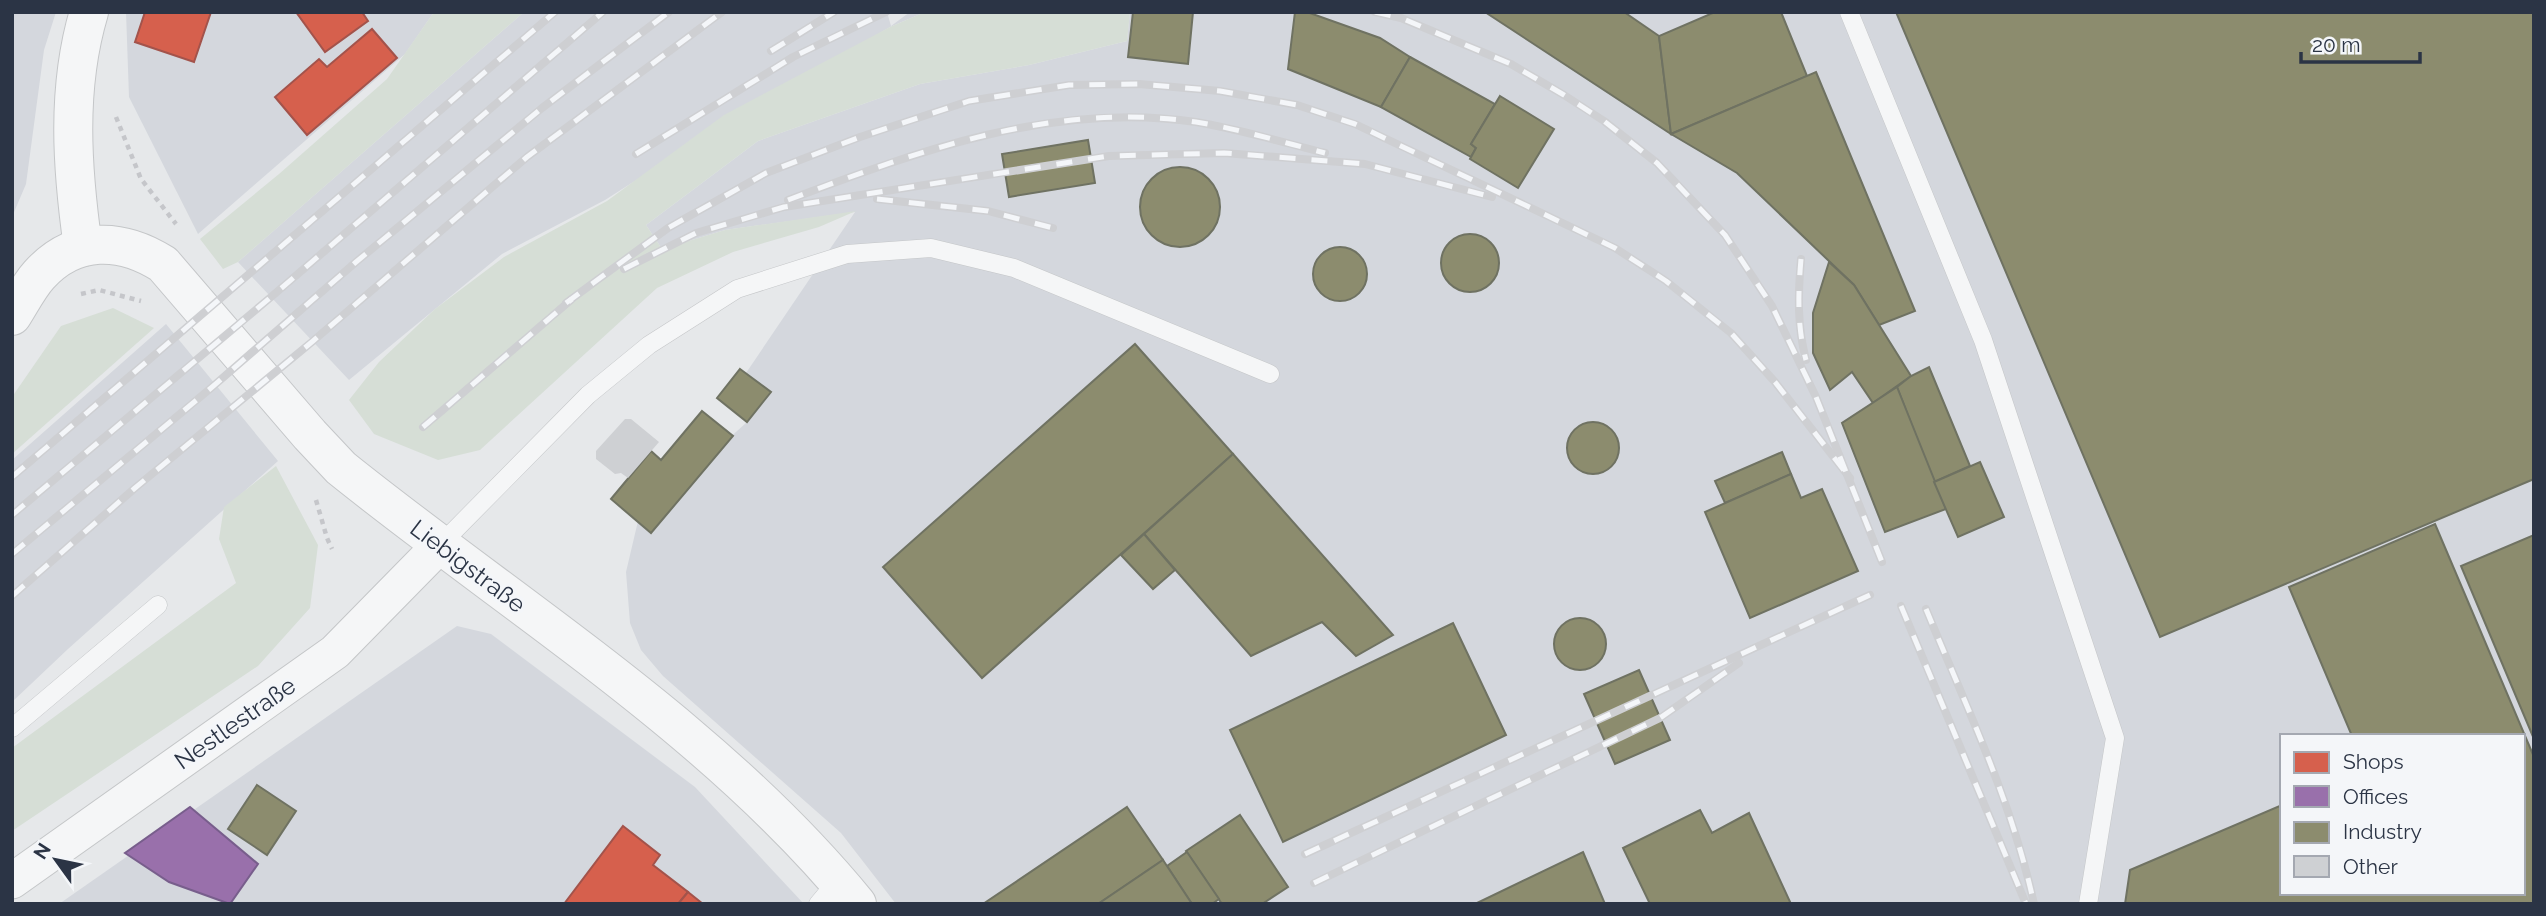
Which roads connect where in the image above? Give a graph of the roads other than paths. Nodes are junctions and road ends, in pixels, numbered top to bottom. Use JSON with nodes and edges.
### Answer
{"nodes":[{"id":1,"x":89,"y":12,"type":"edge"},
{"id":2,"x":1849,"y":12,"type":"edge"},
{"id":3,"x":83,"y":247,"type":"junction"},
{"id":4,"x":12,"y":316,"type":"edge"},
{"id":5,"x":1270,"y":374,"type":"dead end"},
{"id":6,"x":441,"y":544,"type":"junction"},
{"id":7,"x":158,"y":605,"type":"dead end"},
{"id":8,"x":12,"y":728,"type":"edge"},
{"id":9,"x":12,"y":881,"type":"edge"},
{"id":10,"x":838,"y":896,"type":"edge"},
{"id":11,"x":2088,"y":904,"type":"edge"}],
"edges":[{"from":1,"to":3,"type":"street"},
{"from":2,"to":11,"type":"lane"},
{"from":3,"to":4,"type":"street"},
{"from":3,"to":6,"type":"street","name":"Liebigstraße"},
{"from":5,"to":6,"type":"lane"},
{"from":6,"to":9,"type":"street","name":"Nestlestraße"},
{"from":6,"to":10,"type":"street","name":"Liebigstraße"},
{"from":7,"to":8,"type":"lane"}]}
